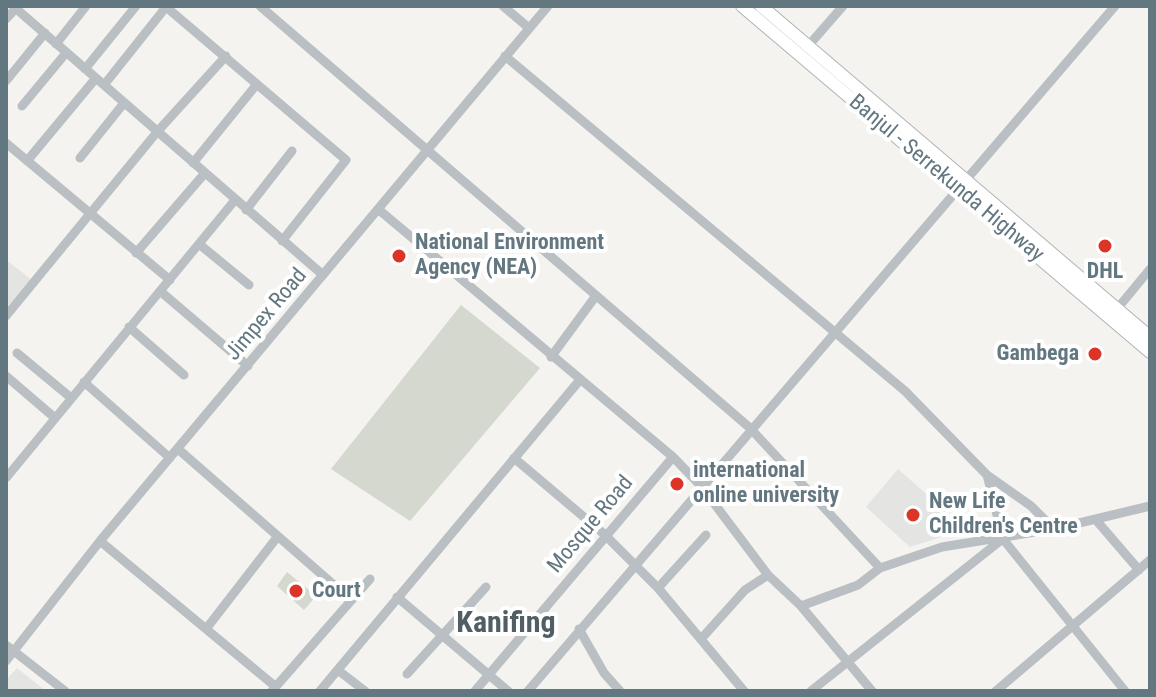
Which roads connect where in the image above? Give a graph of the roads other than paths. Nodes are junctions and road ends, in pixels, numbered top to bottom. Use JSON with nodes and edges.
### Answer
{"nodes":[{"id":1,"x":86,"y":6,"type":"edge"},
{"id":2,"x":136,"y":6,"type":"edge"},
{"id":3,"x":166,"y":6,"type":"edge"},
{"id":4,"x":260,"y":6,"type":"edge"},
{"id":5,"x":503,"y":6,"type":"edge"},
{"id":6,"x":548,"y":6,"type":"edge"},
{"id":7,"x":742,"y":6,"type":"edge"},
{"id":8,"x":761,"y":6,"type":"edge"},
{"id":9,"x":843,"y":6,"type":"edge"},
{"id":10,"x":1115,"y":6,"type":"edge"},
{"id":11,"x":18,"y":8,"type":"edge"},
{"id":12,"x":6,"y":19,"type":"edge"},
{"id":13,"x":529,"y":28,"type":"junction"},
{"id":14,"x":45,"y":33,"type":"junction"},
{"id":15,"x":56,"y":44,"type":"junction"},
{"id":16,"x":809,"y":45,"type":"junction"},
{"id":17,"x":66,"y":53,"type":"junction"},
{"id":18,"x":226,"y":56,"type":"junction"},
{"id":19,"x":505,"y":56,"type":"junction"},
{"id":20,"x":85,"y":69,"type":"junction"},
{"id":21,"x":6,"y":81,"type":"edge"},
{"id":22,"x":100,"y":82,"type":"junction"},
{"id":23,"x":257,"y":84,"type":"junction"},
{"id":24,"x":124,"y":103,"type":"junction"},
{"id":25,"x":22,"y":106,"type":"dead end"},
{"id":26,"x":157,"y":132,"type":"junction"},
{"id":27,"x":6,"y":143,"type":"edge"},
{"id":28,"x":292,"y":151,"type":"dead end"},
{"id":29,"x":427,"y":151,"type":"junction"},
{"id":30,"x":80,"y":158,"type":"dead end"},
{"id":31,"x":27,"y":161,"type":"junction"},
{"id":32,"x":193,"y":163,"type":"junction"},
{"id":33,"x":205,"y":173,"type":"junction"},
{"id":34,"x":960,"y":184,"type":"junction"},
{"id":35,"x":235,"y":200,"type":"junction"},
{"id":36,"x":378,"y":209,"type":"junction"},
{"id":37,"x":246,"y":210,"type":"junction"},
{"id":38,"x":91,"y":215,"type":"junction"},
{"id":39,"x":282,"y":241,"type":"junction"},
{"id":40,"x":199,"y":244,"type":"junction"},
{"id":41,"x":136,"y":253,"type":"junction"},
{"id":42,"x":1150,"y":269,"type":"edge"},
{"id":43,"x":323,"y":275,"type":"junction"},
{"id":44,"x":170,"y":280,"type":"junction"},
{"id":45,"x":249,"y":285,"type":"dead end"},
{"id":46,"x":160,"y":291,"type":"junction"},
{"id":47,"x":595,"y":297,"type":"junction"},
{"id":48,"x":1117,"y":309,"type":"junction"},
{"id":49,"x":6,"y":316,"type":"edge"},
{"id":50,"x":129,"y":327,"type":"junction"},
{"id":51,"x":833,"y":333,"type":"junction"},
{"id":52,"x":1150,"y":337,"type":"edge"},
{"id":53,"x":1150,"y":352,"type":"edge"},
{"id":54,"x":17,"y":353,"type":"dead end"},
{"id":55,"x":551,"y":357,"type":"junction"},
{"id":56,"x":248,"y":366,"type":"junction"},
{"id":57,"x":184,"y":375,"type":"dead end"},
{"id":58,"x":6,"y":376,"type":"edge"},
{"id":59,"x":579,"y":381,"type":"junction"},
{"id":60,"x":84,"y":382,"type":"junction"},
{"id":61,"x":70,"y":397,"type":"junction"},
{"id":62,"x":55,"y":418,"type":"junction"},
{"id":63,"x":750,"y":428,"type":"junction"},
{"id":64,"x":178,"y":449,"type":"junction"},
{"id":65,"x":673,"y":457,"type":"junction"},
{"id":66,"x":170,"y":458,"type":"junction"},
{"id":67,"x":514,"y":458,"type":"junction"},
{"id":68,"x":987,"y":475,"type":"junction"},
{"id":69,"x":6,"y":478,"type":"edge"},
{"id":70,"x":701,"y":486,"type":"junction"},
{"id":71,"x":1150,"y":506,"type":"edge"},
{"id":72,"x":1096,"y":520,"type":"junction"},
{"id":73,"x":1054,"y":529,"type":"junction"},
{"id":74,"x":604,"y":534,"type":"junction"},
{"id":75,"x":706,"y":535,"type":"dead end"},
{"id":76,"x":278,"y":536,"type":"junction"},
{"id":77,"x":1003,"y":539,"type":"junction"},
{"id":78,"x":100,"y":541,"type":"junction"},
{"id":79,"x":1150,"y":560,"type":"edge"},
{"id":80,"x":634,"y":564,"type":"junction"},
{"id":81,"x":880,"y":568,"type":"junction"},
{"id":82,"x":1139,"y":570,"type":"junction"},
{"id":83,"x":768,"y":575,"type":"junction"},
{"id":84,"x":370,"y":579,"type":"dead end"},
{"id":85,"x":486,"y":587,"type":"dead end"},
{"id":86,"x":658,"y":588,"type":"junction"},
{"id":87,"x":397,"y":597,"type":"junction"},
{"id":88,"x":351,"y":600,"type":"junction"},
{"id":89,"x":801,"y":606,"type":"junction"},
{"id":90,"x":1071,"y":627,"type":"junction"},
{"id":91,"x":206,"y":629,"type":"junction"},
{"id":92,"x":579,"y":629,"type":"junction"},
{"id":93,"x":443,"y":635,"type":"junction"},
{"id":94,"x":701,"y":639,"type":"junction"},
{"id":95,"x":11,"y":647,"type":"edge"},
{"id":96,"x":6,"y":661,"type":"edge"},
{"id":97,"x":845,"y":661,"type":"junction"},
{"id":98,"x":339,"y":671,"type":"junction"},
{"id":99,"x":407,"y":674,"type":"dead end"},
{"id":100,"x":489,"y":675,"type":"junction"},
{"id":101,"x":274,"y":689,"type":"edge"},
{"id":102,"x":65,"y":691,"type":"edge"},
{"id":103,"x":320,"y":691,"type":"edge"},
{"id":104,"x":365,"y":691,"type":"edge"},
{"id":105,"x":475,"y":691,"type":"edge"},
{"id":106,"x":508,"y":691,"type":"edge"},
{"id":107,"x":528,"y":691,"type":"edge"},
{"id":108,"x":620,"y":691,"type":"edge"},
{"id":109,"x":744,"y":691,"type":"edge"},
{"id":110,"x":811,"y":691,"type":"edge"},
{"id":111,"x":872,"y":691,"type":"edge"},
{"id":112,"x":996,"y":691,"type":"edge"},
{"id":113,"x":1125,"y":691,"type":"edge"}],
"edges":[{"from":1,"to":15,"type":"street"},
{"from":2,"to":20,"type":"street"},
{"from":3,"to":18,"type":"street"},
{"from":3,"to":22,"type":"street"},
{"from":4,"to":29,"type":"street"},
{"from":5,"to":13,"type":"street"},
{"from":6,"to":13,"type":"street","name":"Jimpex Road"},
{"from":7,"to":34,"type":"highway","name":"Banjul - Serrekunda Highway"},
{"from":8,"to":16,"type":"highway","name":"Banjul - Serrekunda Highway"},
{"from":9,"to":16,"type":"street"},
{"from":10,"to":34,"type":"street"},
{"from":11,"to":12,"type":"street"},
{"from":11,"to":14,"type":"street"},
{"from":13,"to":19,"type":"street","name":"Jimpex Road"},
{"from":14,"to":15,"type":"street"},
{"from":14,"to":21,"type":"street"},
{"from":15,"to":17,"type":"street"},
{"from":16,"to":34,"type":"highway","name":"Banjul - Serrekunda Highway"},
{"from":17,"to":20,"type":"street"},
{"from":17,"to":25,"type":"street"},
{"from":18,"to":23,"type":"street"},
{"from":18,"to":26,"type":"street"},
{"from":19,"to":29,"type":"street","name":"Jimpex Road"},
{"from":19,"to":51,"type":"street"},
{"from":20,"to":22,"type":"street"},
{"from":22,"to":24,"type":"street"},
{"from":22,"to":31,"type":"street"},
{"from":23,"to":32,"type":"street"},
{"from":23,"to":39,"type":"street"},
{"from":24,"to":26,"type":"street"},
{"from":24,"to":30,"type":"street"},
{"from":26,"to":32,"type":"street"},
{"from":26,"to":38,"type":"street"},
{"from":27,"to":31,"type":"street"},
{"from":28,"to":37,"type":"street"},
{"from":29,"to":36,"type":"street","name":"Jimpex Road"},
{"from":29,"to":47,"type":"street"},
{"from":31,"to":38,"type":"street"},
{"from":32,"to":33,"type":"street"},
{"from":33,"to":35,"type":"street"},
{"from":33,"to":41,"type":"street"},
{"from":34,"to":48,"type":"highway","name":"Banjul - Serrekunda Highway"},
{"from":34,"to":51,"type":"street"},
{"from":34,"to":53,"type":"highway","name":"Banjul - Serrekunda Highway"},
{"from":35,"to":37,"type":"street"},
{"from":35,"to":40,"type":"street"},
{"from":36,"to":43,"type":"street","name":"Jimpex Road"},
{"from":36,"to":55,"type":"street"},
{"from":37,"to":39,"type":"street"},
{"from":38,"to":41,"type":"street"},
{"from":38,"to":49,"type":"street"},
{"from":39,"to":43,"type":"street"},
{"from":40,"to":44,"type":"street"},
{"from":40,"to":45,"type":"street"},
{"from":41,"to":44,"type":"street"},
{"from":42,"to":48,"type":"street"},
{"from":43,"to":56,"type":"street","name":"Jimpex Road"},
{"from":44,"to":46,"type":"street"},
{"from":46,"to":50,"type":"street"},
{"from":46,"to":56,"type":"street"},
{"from":47,"to":55,"type":"street"},
{"from":47,"to":63,"type":"street"},
{"from":48,"to":52,"type":"highway","name":"Banjul - Serrekunda Highway"},
{"from":50,"to":57,"type":"street"},
{"from":50,"to":60,"type":"street"},
{"from":51,"to":63,"type":"street"},
{"from":51,"to":68,"type":"street"},
{"from":54,"to":61,"type":"street"},
{"from":55,"to":59,"type":"street"},
{"from":56,"to":64,"type":"street","name":"Jimpex Road"},
{"from":58,"to":62,"type":"street"},
{"from":59,"to":65,"type":"street"},
{"from":59,"to":67,"type":"street"},
{"from":60,"to":61,"type":"street"},
{"from":60,"to":66,"type":"street"},
{"from":61,"to":62,"type":"street"},
{"from":62,"to":69,"type":"street"},
{"from":63,"to":70,"type":"street"},
{"from":63,"to":81,"type":"street"},
{"from":64,"to":66,"type":"street","name":"Jimpex Road"},
{"from":64,"to":76,"type":"street"},
{"from":65,"to":70,"type":"street"},
{"from":65,"to":74,"type":"street","name":"Mosque Road"},
{"from":66,"to":78,"type":"street","name":"Jimpex Road"},
{"from":67,"to":74,"type":"street"},
{"from":67,"to":87,"type":"street"},
{"from":68,"to":73,"type":"street"},
{"from":68,"to":77,"type":"street"},
{"from":70,"to":80,"type":"street"},
{"from":70,"to":83,"type":"street"},
{"from":71,"to":72,"type":"street"},
{"from":72,"to":73,"type":"street"},
{"from":72,"to":82,"type":"street"},
{"from":73,"to":77,"type":"street"},
{"from":74,"to":80,"type":"street"},
{"from":74,"to":100,"type":"street","name":"Mosque Road"},
{"from":75,"to":86,"type":"street"},
{"from":76,"to":88,"type":"street"},
{"from":76,"to":91,"type":"street"},
{"from":77,"to":81,"type":"street"},
{"from":77,"to":90,"type":"street"},
{"from":77,"to":97,"type":"street"},
{"from":78,"to":91,"type":"street"},
{"from":78,"to":95,"type":"street","name":"Jimpex Road"},
{"from":79,"to":82,"type":"street"},
{"from":80,"to":86,"type":"street"},
{"from":80,"to":92,"type":"street"},
{"from":81,"to":89,"type":"street"},
{"from":82,"to":90,"type":"street"},
{"from":83,"to":89,"type":"street"},
{"from":83,"to":94,"type":"street"},
{"from":84,"to":88,"type":"street"},
{"from":85,"to":93,"type":"street"},
{"from":86,"to":94,"type":"street"},
{"from":87,"to":93,"type":"street"},
{"from":87,"to":98,"type":"street"},
{"from":88,"to":101,"type":"street"},
{"from":89,"to":97,"type":"street"},
{"from":90,"to":112,"type":"street"},
{"from":90,"to":113,"type":"street"},
{"from":91,"to":101,"type":"street"},
{"from":92,"to":107,"type":"street"},
{"from":92,"to":108,"type":"street"},
{"from":93,"to":99,"type":"street"},
{"from":93,"to":100,"type":"street"},
{"from":94,"to":109,"type":"street"},
{"from":95,"to":96,"type":"street","name":"Jimpex Road"},
{"from":95,"to":102,"type":"street"},
{"from":97,"to":110,"type":"street"},
{"from":97,"to":111,"type":"street"},
{"from":98,"to":103,"type":"street"},
{"from":98,"to":104,"type":"street"},
{"from":100,"to":105,"type":"street","name":"Mosque Road"},
{"from":100,"to":106,"type":"street"}]}
